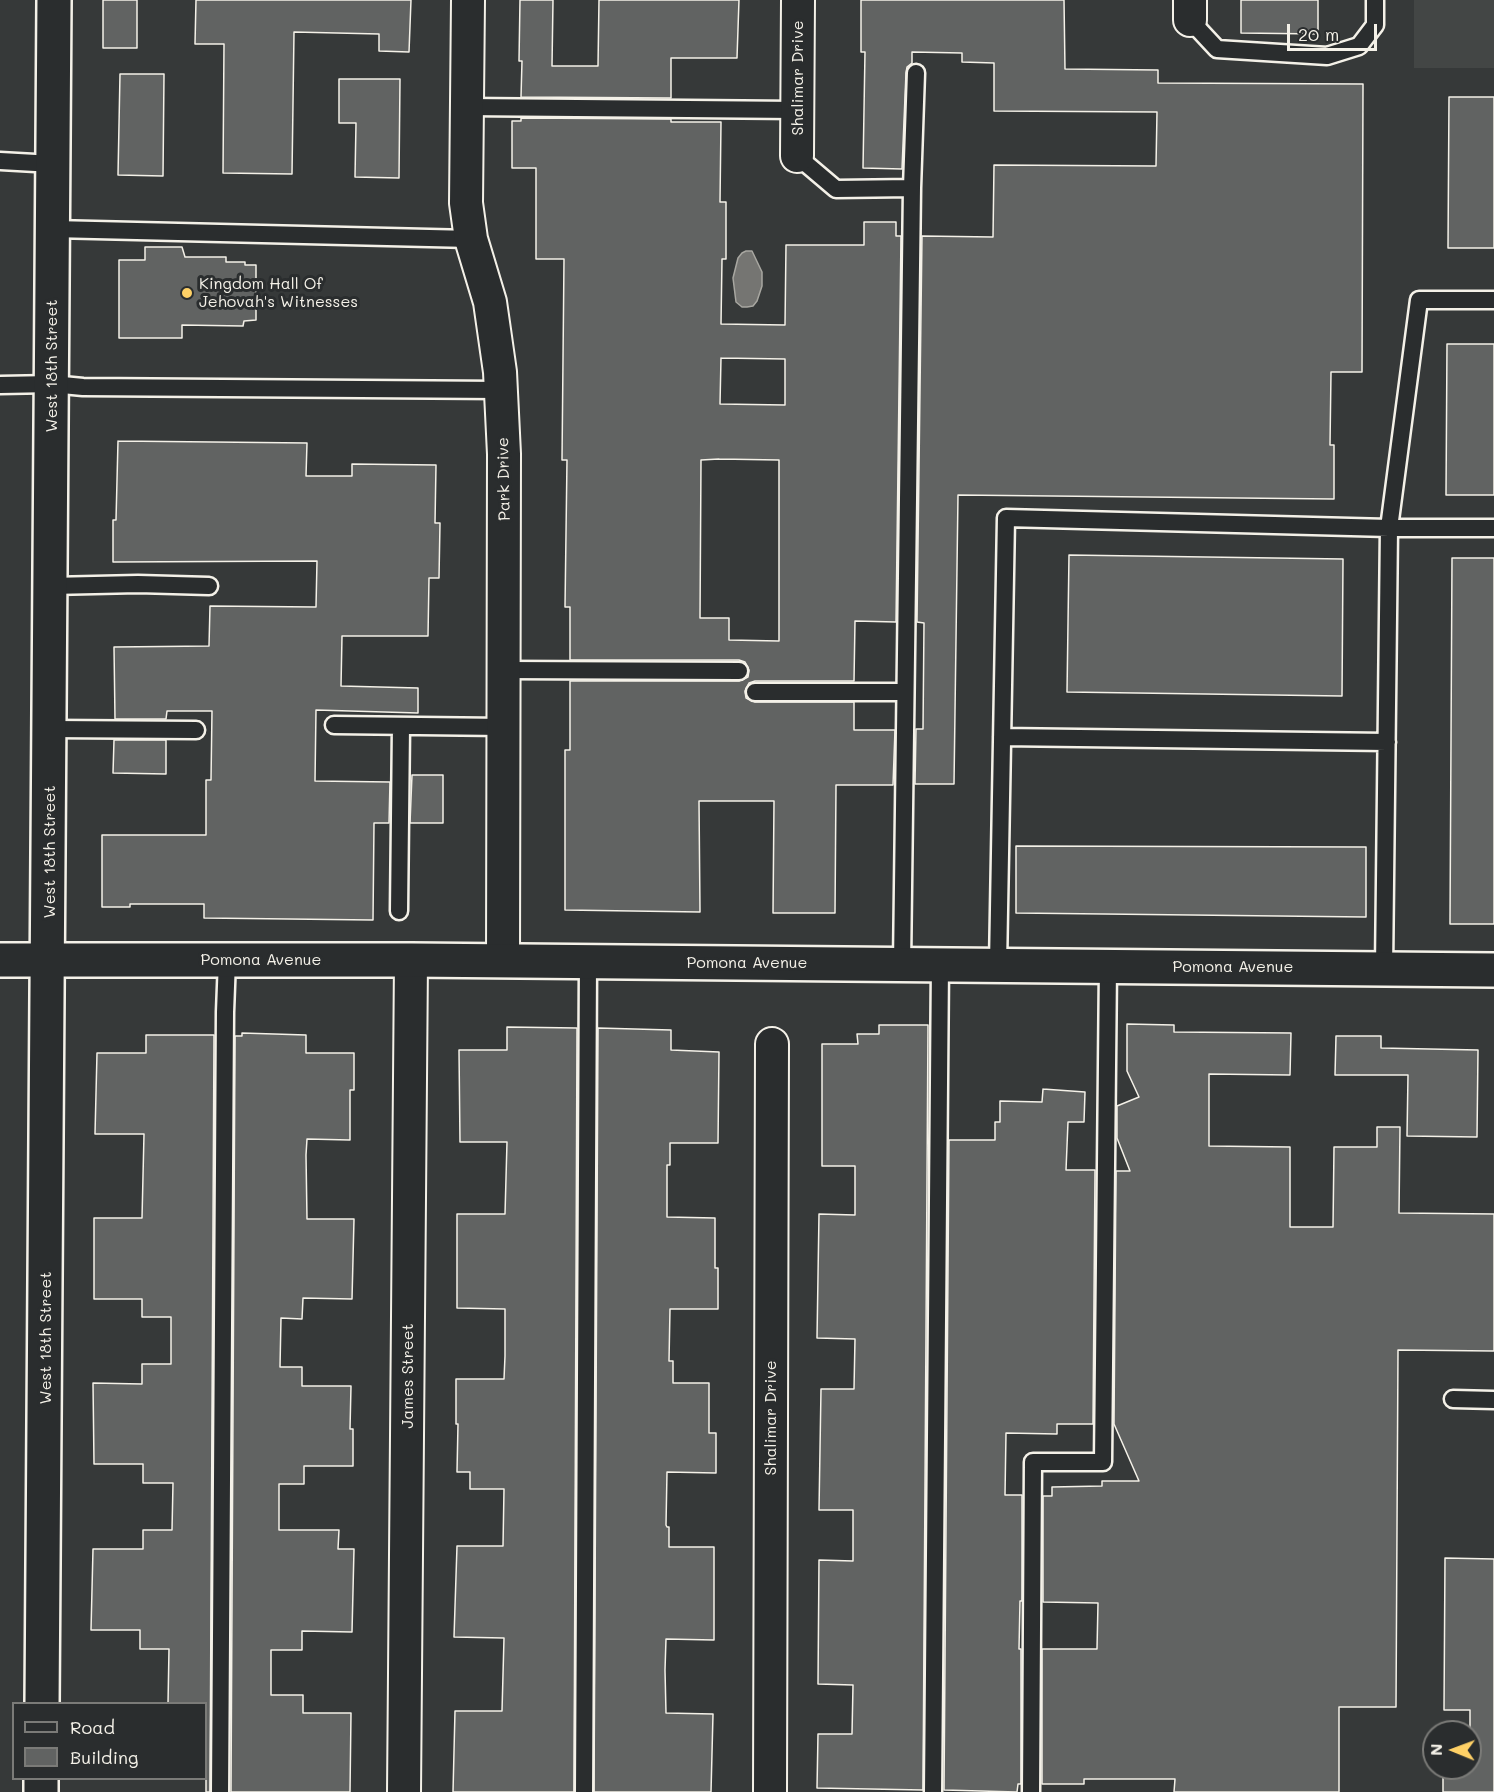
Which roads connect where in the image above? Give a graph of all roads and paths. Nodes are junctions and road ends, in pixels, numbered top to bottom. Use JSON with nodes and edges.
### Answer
{"nodes":[{"id":1,"x":54,"y":0,"type":"edge"},
{"id":2,"x":468,"y":0,"type":"edge"},
{"id":3,"x":798,"y":0,"type":"edge"},
{"id":4,"x":1375,"y":0,"type":"edge"},
{"id":5,"x":1190,"y":10,"type":"edge"},
{"id":6,"x":916,"y":73,"type":"dead end"},
{"id":7,"x":467,"y":107,"type":"junction"},
{"id":8,"x":797,"y":110,"type":"junction"},
{"id":9,"x":797,"y":156,"type":"joint"},
{"id":10,"x":0,"y":161,"type":"edge"},
{"id":11,"x":53,"y":164,"type":"junction"},
{"id":12,"x":912,"y":188,"type":"junction"},
{"id":13,"x":53,"y":229,"type":"junction"},
{"id":14,"x":471,"y":239,"type":"junction"},
{"id":15,"x":1494,"y":300,"type":"edge"},
{"id":16,"x":52,"y":384,"type":"junction"},
{"id":17,"x":0,"y":385,"type":"edge"},
{"id":18,"x":501,"y":390,"type":"junction"},
{"id":19,"x":1389,"y":528,"type":"junction"},
{"id":20,"x":1494,"y":528,"type":"edge"},
{"id":21,"x":51,"y":586,"type":"junction"},
{"id":22,"x":209,"y":586,"type":"dead end"},
{"id":23,"x":504,"y":670,"type":"junction"},
{"id":24,"x":739,"y":671,"type":"dead end"},
{"id":25,"x":755,"y":692,"type":"dead end"},
{"id":26,"x":905,"y":692,"type":"junction"},
{"id":27,"x":334,"y":725,"type":"dead end"},
{"id":28,"x":401,"y":726,"type":"junction"},
{"id":29,"x":504,"y":727,"type":"junction"},
{"id":30,"x":51,"y":729,"type":"junction"},
{"id":31,"x":196,"y":730,"type":"dead end"},
{"id":32,"x":1002,"y":737,"type":"junction"},
{"id":33,"x":1387,"y":742,"type":"junction"},
{"id":34,"x":399,"y":911,"type":"dead end"},
{"id":35,"x":0,"y":960,"type":"edge"},
{"id":36,"x":49,"y":960,"type":"junction"},
{"id":37,"x":227,"y":960,"type":"junction"},
{"id":38,"x":411,"y":960,"type":"junction"},
{"id":39,"x":503,"y":961,"type":"junction"},
{"id":40,"x":588,"y":962,"type":"junction"},
{"id":41,"x":902,"y":964,"type":"junction"},
{"id":42,"x":940,"y":964,"type":"junction"},
{"id":43,"x":998,"y":965,"type":"junction"},
{"id":44,"x":1108,"y":966,"type":"junction"},
{"id":45,"x":1384,"y":969,"type":"junction"},
{"id":46,"x":1494,"y":970,"type":"edge"},
{"id":47,"x":772,"y":1044,"type":"dead end"},
{"id":48,"x":1453,"y":1399,"type":"dead end"},
{"id":49,"x":1494,"y":1400,"type":"edge"},
{"id":50,"x":42,"y":1702,"type":"edge"},
{"id":51,"x":220,"y":1792,"type":"edge"},
{"id":52,"x":404,"y":1792,"type":"edge"},
{"id":53,"x":584,"y":1792,"type":"edge"},
{"id":54,"x":770,"y":1792,"type":"edge"},
{"id":55,"x":933,"y":1792,"type":"edge"},
{"id":56,"x":1031,"y":1792,"type":"edge"}],
"edges":[{"from":1,"to":11,"type":"street","name":"West 18th Street"},
{"from":2,"to":7,"type":"street","name":"Park Drive"},
{"from":3,"to":8,"type":"street","name":"Shalimar Drive"},
{"from":4,"to":5,"type":"lane"},
{"from":6,"to":12,"type":"lane"},
{"from":7,"to":8,"type":"lane"},
{"from":7,"to":14,"type":"street","name":"Park Drive"},
{"from":8,"to":9,"type":"street","name":"Shalimar Drive"},
{"from":9,"to":12,"type":"lane"},
{"from":10,"to":11,"type":"lane"},
{"from":11,"to":13,"type":"street","name":"West 18th Street"},
{"from":12,"to":26,"type":"lane"},
{"from":13,"to":14,"type":"lane"},
{"from":13,"to":16,"type":"street","name":"West 18th Street"},
{"from":14,"to":18,"type":"street","name":"Park Drive"},
{"from":15,"to":19,"type":"lane"},
{"from":16,"to":17,"type":"lane"},
{"from":16,"to":18,"type":"lane"},
{"from":16,"to":21,"type":"street","name":"West 18th Street"},
{"from":18,"to":23,"type":"street","name":"Park Drive"},
{"from":19,"to":20,"type":"lane"},
{"from":19,"to":32,"type":"lane"},
{"from":19,"to":33,"type":"lane"},
{"from":21,"to":22,"type":"lane"},
{"from":21,"to":30,"type":"street","name":"West 18th Street"},
{"from":23,"to":24,"type":"lane"},
{"from":23,"to":29,"type":"street","name":"Park Drive"},
{"from":25,"to":26,"type":"lane"},
{"from":26,"to":41,"type":"lane"},
{"from":27,"to":28,"type":"lane"},
{"from":28,"to":29,"type":"lane"},
{"from":28,"to":34,"type":"lane"},
{"from":29,"to":39,"type":"street","name":"Park Drive"},
{"from":30,"to":31,"type":"lane"},
{"from":30,"to":36,"type":"street","name":"West 18th Street"},
{"from":32,"to":33,"type":"lane"},
{"from":32,"to":43,"type":"lane"},
{"from":33,"to":45,"type":"lane"},
{"from":35,"to":36,"type":"street","name":"Pomona Avenue"},
{"from":36,"to":37,"type":"street","name":"Pomona Avenue"},
{"from":36,"to":50,"type":"street","name":"West 18th Street"},
{"from":37,"to":38,"type":"street","name":"Pomona Avenue"},
{"from":37,"to":51,"type":"lane"},
{"from":38,"to":39,"type":"street","name":"Pomona Avenue"},
{"from":38,"to":52,"type":"street","name":"James Street"},
{"from":39,"to":40,"type":"street","name":"Pomona Avenue"},
{"from":40,"to":41,"type":"street","name":"Pomona Avenue"},
{"from":40,"to":53,"type":"lane"},
{"from":41,"to":42,"type":"street","name":"Pomona Avenue"},
{"from":42,"to":43,"type":"street","name":"Pomona Avenue"},
{"from":42,"to":55,"type":"lane"},
{"from":43,"to":44,"type":"street","name":"Pomona Avenue"},
{"from":44,"to":45,"type":"street","name":"Pomona Avenue"},
{"from":44,"to":56,"type":"lane"},
{"from":45,"to":46,"type":"street","name":"Pomona Avenue"},
{"from":47,"to":54,"type":"street","name":"Shalimar Drive"},
{"from":48,"to":49,"type":"lane"}]}
